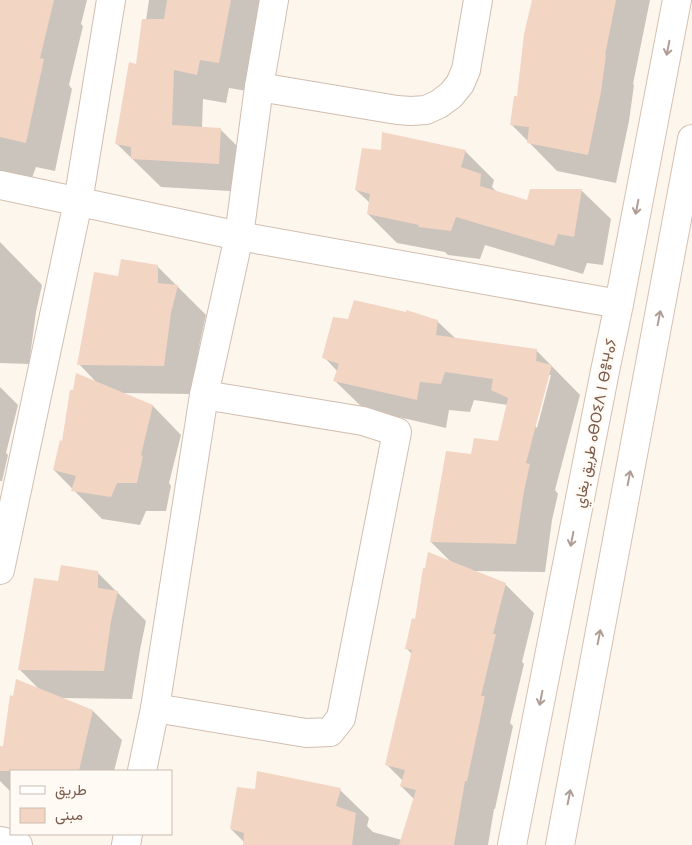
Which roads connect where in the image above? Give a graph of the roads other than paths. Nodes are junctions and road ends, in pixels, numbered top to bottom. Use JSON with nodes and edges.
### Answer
{"nodes":[{"id":1,"x":111,"y":0,"type":"edge"},
{"id":2,"x":274,"y":0,"type":"edge"},
{"id":3,"x":478,"y":0,"type":"edge"},
{"id":4,"x":677,"y":0,"type":"edge"},
{"id":5,"x":259,"y":87,"type":"junction"},
{"id":6,"x":692,"y":139,"type":"edge"},
{"id":7,"x":0,"y":185,"type":"edge"},
{"id":8,"x":78,"y":202,"type":"junction"},
{"id":9,"x":239,"y":236,"type":"junction"},
{"id":10,"x":619,"y":304,"type":"junction"},
{"id":11,"x":204,"y":395,"type":"junction"},
{"id":12,"x":0,"y":570,"type":"edge"},
{"id":13,"x":155,"y":708,"type":"junction"},
{"id":14,"x":142,"y":770,"type":"edge"},
{"id":15,"x":0,"y":842,"type":"edge"},
{"id":16,"x":18,"y":845,"type":"edge"},
{"id":17,"x":512,"y":845,"type":"edge"},
{"id":18,"x":560,"y":845,"type":"edge"}],
"edges":[{"from":1,"to":8,"type":"street"},
{"from":2,"to":5,"type":"street"},
{"from":3,"to":5,"type":"street"},
{"from":4,"to":10,"type":"street","name":"طريق بغاي ⴰⴱⵔⵉⴷ ⵏ ⴱⴻⵖⴰⵢ","one_way":true},
{"from":5,"to":9,"type":"street"},
{"from":18,"to":6,"type":"street","one_way":true},
{"from":7,"to":8,"type":"street"},
{"from":8,"to":9,"type":"street"},
{"from":8,"to":12,"type":"street"},
{"from":9,"to":10,"type":"street"},
{"from":9,"to":11,"type":"street"},
{"from":10,"to":17,"type":"street","name":"طريق بغاي ⴰⴱⵔⵉⴷ ⵏ ⴱⴻⵖⴰⵢ","one_way":true},
{"from":11,"to":13,"type":"street"},
{"from":11,"to":13,"type":"street"},
{"from":13,"to":14,"type":"street"},
{"from":15,"to":16,"type":"street"}]}
